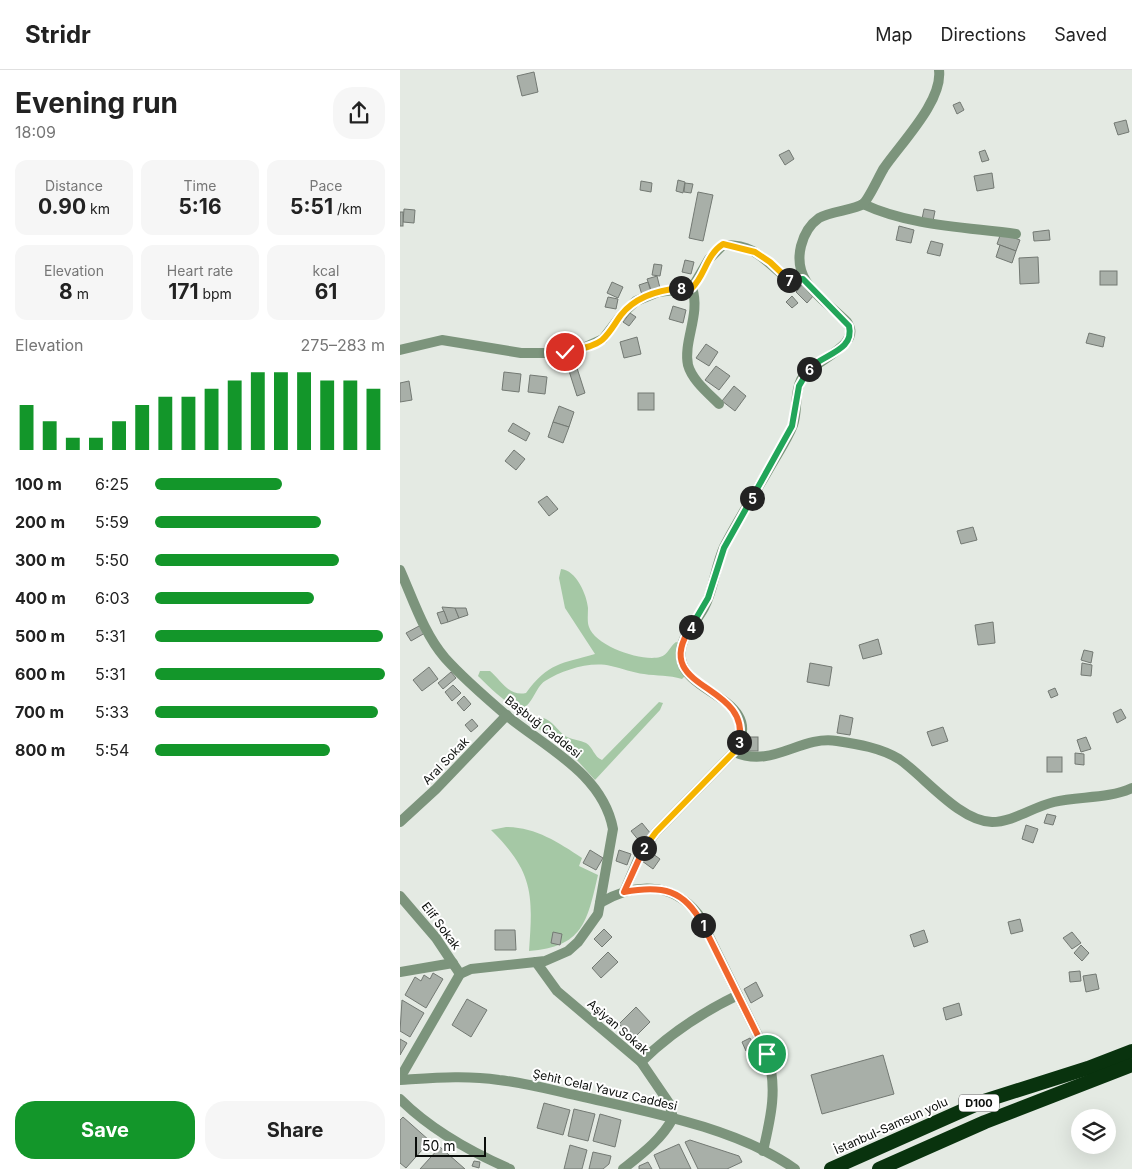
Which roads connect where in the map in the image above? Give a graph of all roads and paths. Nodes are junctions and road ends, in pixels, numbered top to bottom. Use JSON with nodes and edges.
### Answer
{"nodes":[{"id":1,"x":938,"y":70,"type":"edge"},
{"id":2,"x":863,"y":204,"type":"junction"},
{"id":3,"x":1016,"y":234,"type":"dead end"},
{"id":4,"x":803,"y":279,"type":"junction"},
{"id":5,"x":692,"y":288,"type":"junction"},
{"id":6,"x":400,"y":350,"type":"edge"},
{"id":7,"x":719,"y":404,"type":"dead end"},
{"id":8,"x":400,"y":570,"type":"edge"},
{"id":9,"x":507,"y":716,"type":"junction"},
{"id":10,"x":734,"y":752,"type":"junction"},
{"id":11,"x":1132,"y":788,"type":"edge"},
{"id":12,"x":400,"y":822,"type":"edge"},
{"id":13,"x":624,"y":892,"type":"junction"},
{"id":14,"x":400,"y":896,"type":"edge"},
{"id":15,"x":600,"y":903,"type":"junction"},
{"id":16,"x":536,"y":962,"type":"junction"},
{"id":17,"x":453,"y":963,"type":"junction"},
{"id":18,"x":400,"y":972,"type":"edge"},
{"id":19,"x":460,"y":974,"type":"junction"},
{"id":20,"x":738,"y":995,"type":"junction"},
{"id":21,"x":1132,"y":1051,"type":"edge"},
{"id":22,"x":641,"y":1062,"type":"junction"},
{"id":23,"x":1132,"y":1065,"type":"edge"},
{"id":24,"x":400,"y":1079,"type":"edge"},
{"id":25,"x":400,"y":1099,"type":"edge"},
{"id":26,"x":673,"y":1118,"type":"junction"},
{"id":27,"x":763,"y":1150,"type":"junction"},
{"id":28,"x":794,"y":1168,"type":"edge"},
{"id":29,"x":510,"y":1169,"type":"edge"},
{"id":30,"x":623,"y":1169,"type":"edge"},
{"id":31,"x":831,"y":1169,"type":"edge"},
{"id":32,"x":879,"y":1169,"type":"edge"}],
"edges":[{"from":1,"to":2,"type":"street"},
{"from":2,"to":3,"type":"street"},
{"from":2,"to":4,"type":"street"},
{"from":4,"to":5,"type":"street"},
{"from":4,"to":10,"type":"street"},
{"from":5,"to":6,"type":"street"},
{"from":5,"to":7,"type":"street"},
{"from":8,"to":9,"type":"street","name":"Başbuğ Caddesi"},
{"from":9,"to":12,"type":"street","name":"Aral Sokak"},
{"from":9,"to":15,"type":"street","name":"Başbuğ Caddesi"},
{"from":10,"to":11,"type":"street"},
{"from":10,"to":13,"type":"street"},
{"from":13,"to":15,"type":"street"},
{"from":13,"to":20,"type":"street"},
{"from":14,"to":17,"type":"street","name":"Elif Sokak"},
{"from":15,"to":16,"type":"street","name":"Başbuğ Caddesi"},
{"from":16,"to":19,"type":"street","name":"Başbuğ Caddesi"},
{"from":16,"to":22,"type":"street","name":"Aşiyan Sokak"},
{"from":17,"to":18,"type":"street"},
{"from":17,"to":19,"type":"street","name":"Elif Sokak"},
{"from":19,"to":24,"type":"street"},
{"from":20,"to":22,"type":"street"},
{"from":20,"to":27,"type":"street"},
{"from":21,"to":31,"type":"highway","name":"İstanbul-Samsun yolu","number":"D100"},
{"from":22,"to":26,"type":"street","name":"Aşiyan Sokak"},
{"from":23,"to":32,"type":"highway","number":"D100"},
{"from":24,"to":26,"type":"street","name":"Şehit Celal Yavuz Caddesi"},
{"from":25,"to":29,"type":"street"},
{"from":26,"to":27,"type":"street","name":"Şehit Celal Yavuz Caddesi"},
{"from":26,"to":30,"type":"street"},
{"from":27,"to":28,"type":"street","name":"Şehit Celal Yavuz Caddesi"}]}
